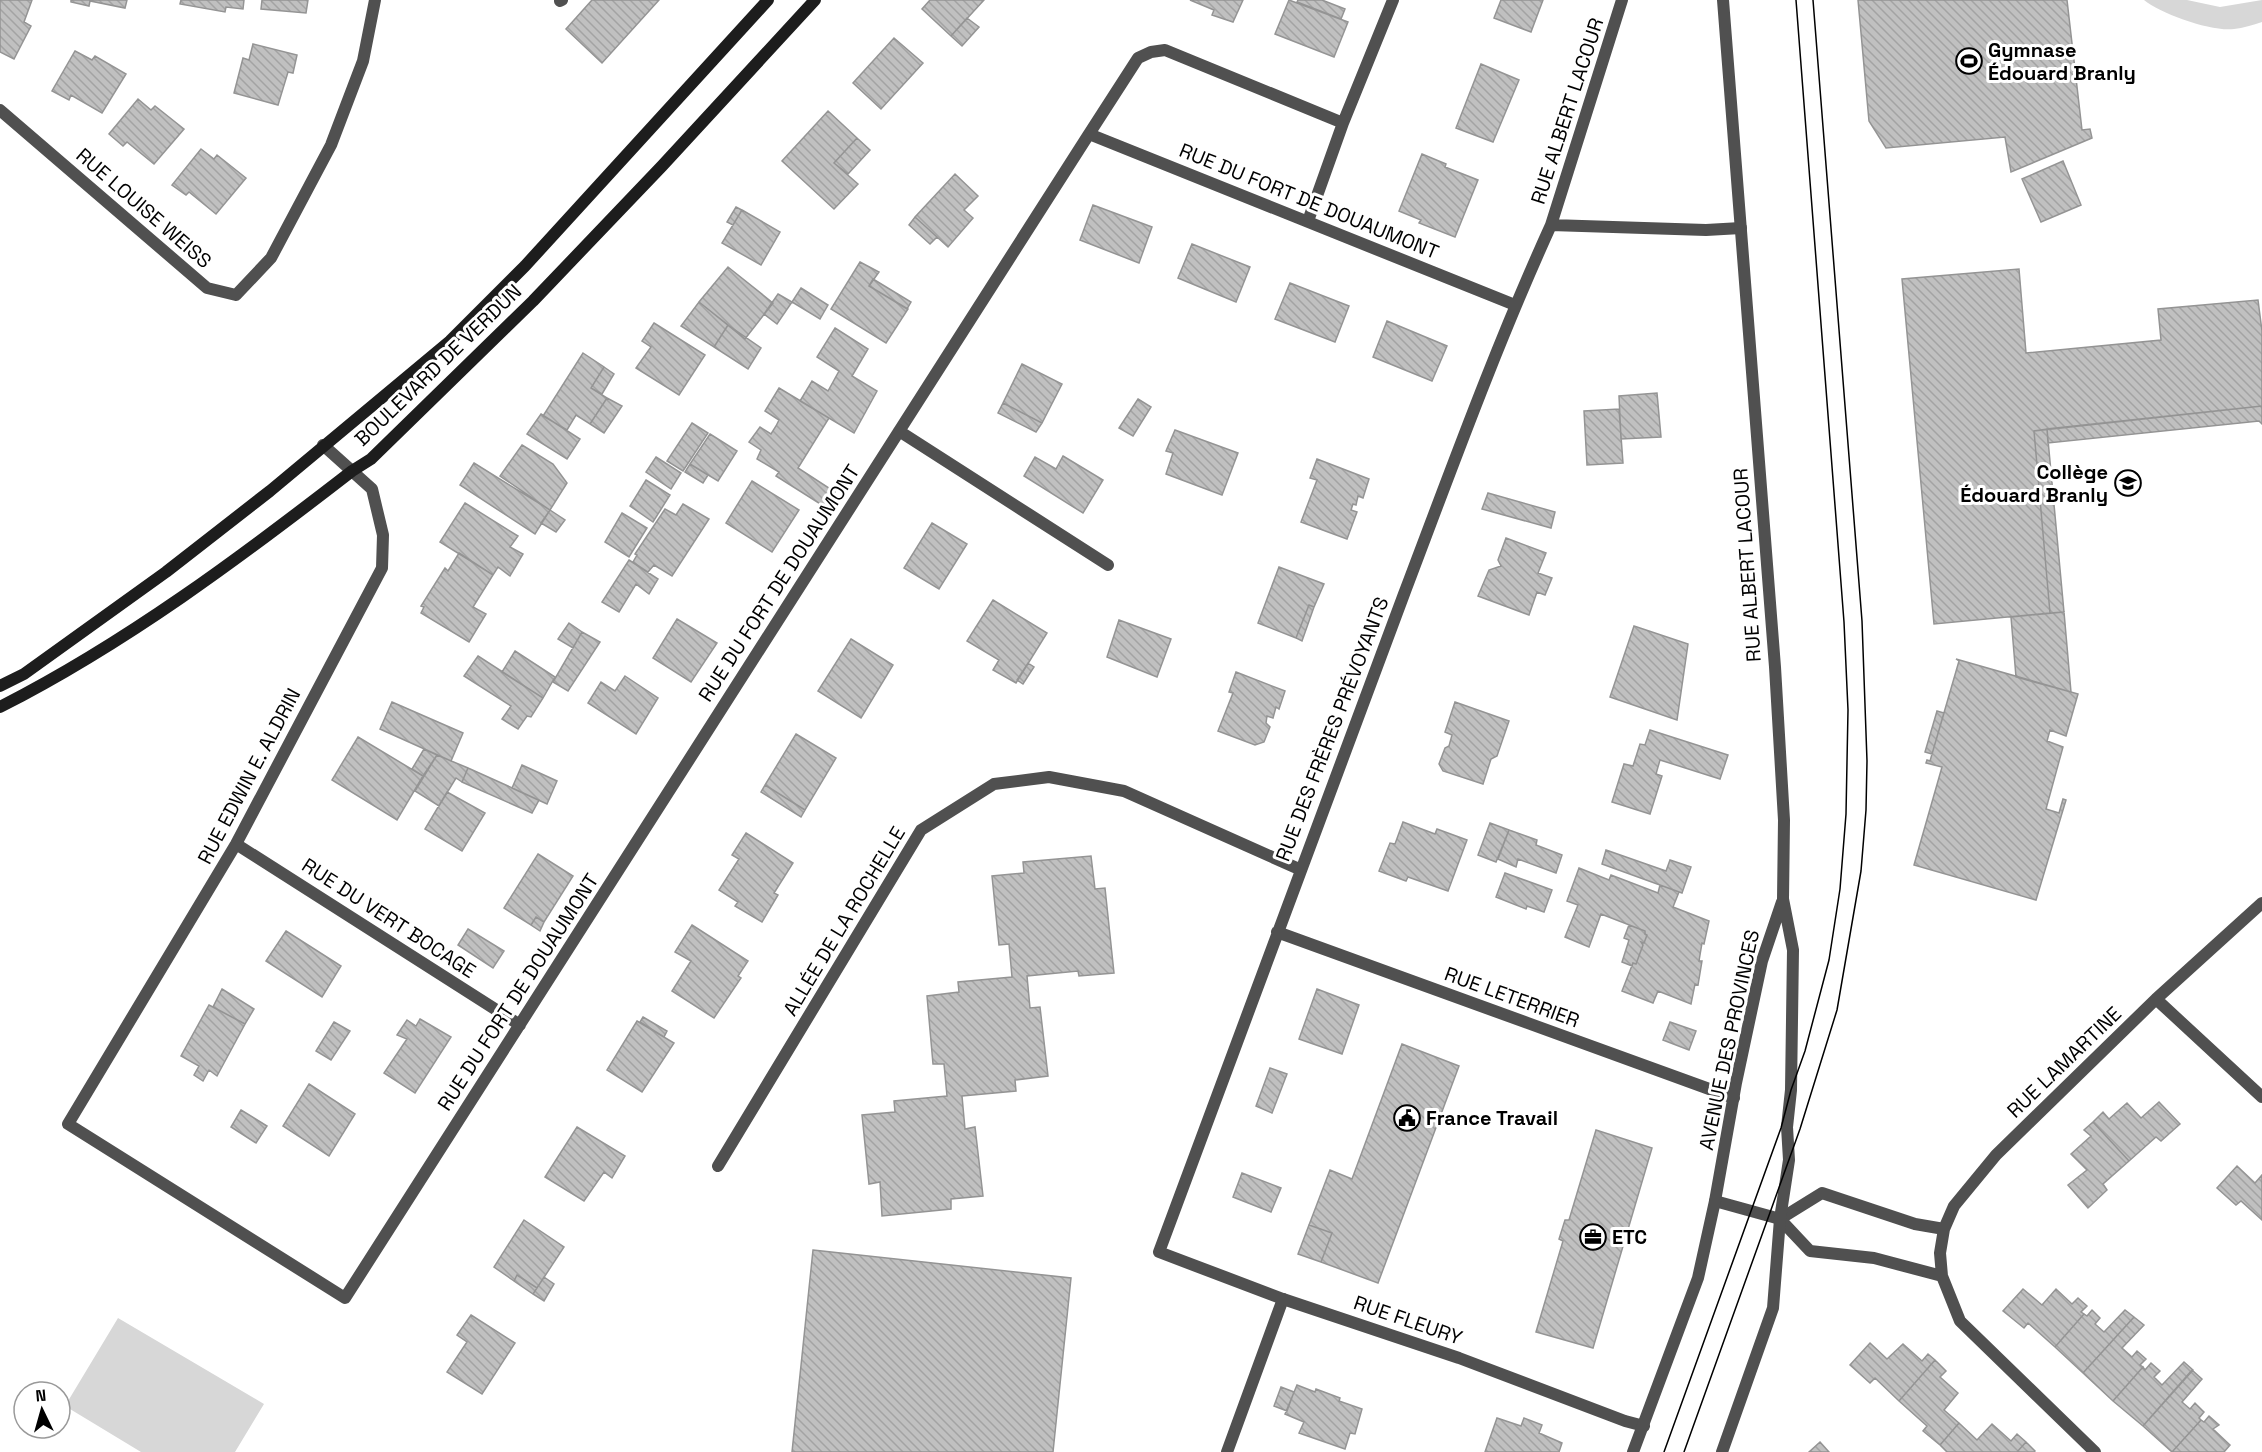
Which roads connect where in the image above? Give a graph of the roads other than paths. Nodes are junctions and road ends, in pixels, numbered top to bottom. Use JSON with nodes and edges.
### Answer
{"nodes":[{"id":1,"x":375,"y":0,"type":"edge"},
{"id":2,"x":768,"y":0,"type":"edge"},
{"id":3,"x":815,"y":0,"type":"edge"},
{"id":4,"x":1393,"y":0,"type":"edge"},
{"id":5,"x":1622,"y":0,"type":"edge"},
{"id":6,"x":1723,"y":0,"type":"edge"},
{"id":7,"x":0,"y":110,"type":"edge"},
{"id":8,"x":1343,"y":123,"type":"junction"},
{"id":9,"x":1089,"y":134,"type":"junction"},
{"id":10,"x":1308,"y":221,"type":"junction"},
{"id":11,"x":1551,"y":225,"type":"junction"},
{"id":12,"x":1741,"y":228,"type":"junction"},
{"id":13,"x":1515,"y":305,"type":"junction"},
{"id":14,"x":899,"y":432,"type":"junction"},
{"id":15,"x":324,"y":445,"type":"junction"},
{"id":16,"x":352,"y":471,"type":"junction"},
{"id":17,"x":1108,"y":565,"type":"dead end"},
{"id":18,"x":0,"y":686,"type":"edge"},
{"id":19,"x":0,"y":707,"type":"edge"},
{"id":20,"x":236,"y":844,"type":"junction"},
{"id":21,"x":1299,"y":868,"type":"junction"},
{"id":22,"x":1783,"y":899,"type":"junction"},
{"id":23,"x":2262,"y":903,"type":"edge"},
{"id":24,"x":1277,"y":932,"type":"junction"},
{"id":25,"x":2156,"y":999,"type":"junction"},
{"id":26,"x":520,"y":1025,"type":"junction"},
{"id":27,"x":2262,"y":1097,"type":"edge"},
{"id":28,"x":1734,"y":1098,"type":"junction"},
{"id":29,"x":68,"y":1124,"type":"joint"},
{"id":30,"x":718,"y":1166,"type":"dead end"},
{"id":31,"x":1715,"y":1202,"type":"junction"},
{"id":32,"x":1780,"y":1219,"type":"junction"},
{"id":33,"x":1944,"y":1228,"type":"junction"},
{"id":34,"x":1159,"y":1252,"type":"joint"},
{"id":35,"x":1942,"y":1276,"type":"junction"},
{"id":36,"x":1282,"y":1299,"type":"junction"},
{"id":37,"x":1644,"y":1425,"type":"junction"},
{"id":38,"x":1227,"y":1452,"type":"edge"},
{"id":39,"x":1633,"y":1452,"type":"edge"},
{"id":40,"x":1722,"y":1452,"type":"edge"},
{"id":41,"x":2095,"y":1452,"type":"edge"}],
"edges":[{"from":1,"to":7,"type":"street","name":"RUE LOUISE WEISS"},
{"from":2,"to":15,"type":"main road","name":"BOULEVARD DE VERDUN"},
{"from":3,"to":16,"type":"main road","name":"BOULEVARD DE VERDUN"},
{"from":4,"to":8,"type":"street"},
{"from":5,"to":11,"type":"street","name":"RUE ALBERT LACOUR"},
{"from":6,"to":12,"type":"street","name":"RUE ALBERT LACOUR"},
{"from":8,"to":9,"type":"street","name":"RUE DU FORT DE DOUAUMONT"},
{"from":8,"to":10,"type":"street"},
{"from":9,"to":10,"type":"street","name":"RUE DU FORT DE DOUAUMONT"},
{"from":9,"to":14,"type":"street","name":"RUE DU FORT DE DOUAUMONT"},
{"from":10,"to":13,"type":"street","name":"RUE DU FORT DE DOUAUMONT"},
{"from":11,"to":12,"type":"street","name":"RUE ALBERT LACOUR"},
{"from":11,"to":13,"type":"street","name":"RUE DES FRÈRES PRÉVOYANTS"},
{"from":12,"to":22,"type":"street","name":"RUE ALBERT LACOUR"},
{"from":13,"to":21,"type":"street","name":"RUE DES FRÈRES PRÉVOYANTS"},
{"from":14,"to":17,"type":"street"},
{"from":14,"to":26,"type":"street","name":"RUE DU FORT DE DOUAUMONT"},
{"from":15,"to":16,"type":"street","name":"RUE EDWIN E. ALDRIN"},
{"from":15,"to":18,"type":"main road","name":"BOULEVARD DE VERDUN"},
{"from":16,"to":19,"type":"main road","name":"BOULEVARD DE VERDUN"},
{"from":16,"to":20,"type":"street","name":"RUE EDWIN E. ALDRIN"},
{"from":20,"to":26,"type":"street","name":"RUE DU VERT BOCAGE"},
{"from":20,"to":29,"type":"street","name":"RUE EDWIN E. ALDRIN"},
{"from":21,"to":24,"type":"street","name":"RUE DES FRÈRES PRÉVOYANTS"},
{"from":21,"to":30,"type":"street","name":"ALLÉE DE LA ROCHELLE"},
{"from":22,"to":28,"type":"street","name":"AVENUE DES PROVINCES"},
{"from":22,"to":32,"type":"street","name":"AVENUE DES PROVINCES"},
{"from":23,"to":25,"type":"street","name":"RUE LAMARTINE"},
{"from":24,"to":28,"type":"street","name":"RUE LETERRIER"},
{"from":24,"to":34,"type":"street","name":"RUE DES FRÈRES PRÉVOYANTS"},
{"from":25,"to":27,"type":"street"},
{"from":25,"to":33,"type":"street","name":"RUE LAMARTINE"},
{"from":26,"to":29,"type":"street","name":"RUE DU FORT DE DOUAUMONT"},
{"from":28,"to":31,"type":"street","name":"AVENUE DES PROVINCES"},
{"from":31,"to":32,"type":"street"},
{"from":31,"to":37,"type":"street","name":"AVENUE DES PROVINCES"},
{"from":32,"to":33,"type":"street"},
{"from":32,"to":35,"type":"street"},
{"from":32,"to":40,"type":"street","name":"AVENUE DES PROVINCES"},
{"from":33,"to":35,"type":"street","name":"RUE LAMARTINE"},
{"from":34,"to":36,"type":"street","name":"RUE FLEURY"},
{"from":35,"to":41,"type":"street"},
{"from":36,"to":37,"type":"street","name":"RUE FLEURY"},
{"from":36,"to":38,"type":"street"},
{"from":37,"to":39,"type":"street","name":"AVENUE DES PROVINCES"}]}
